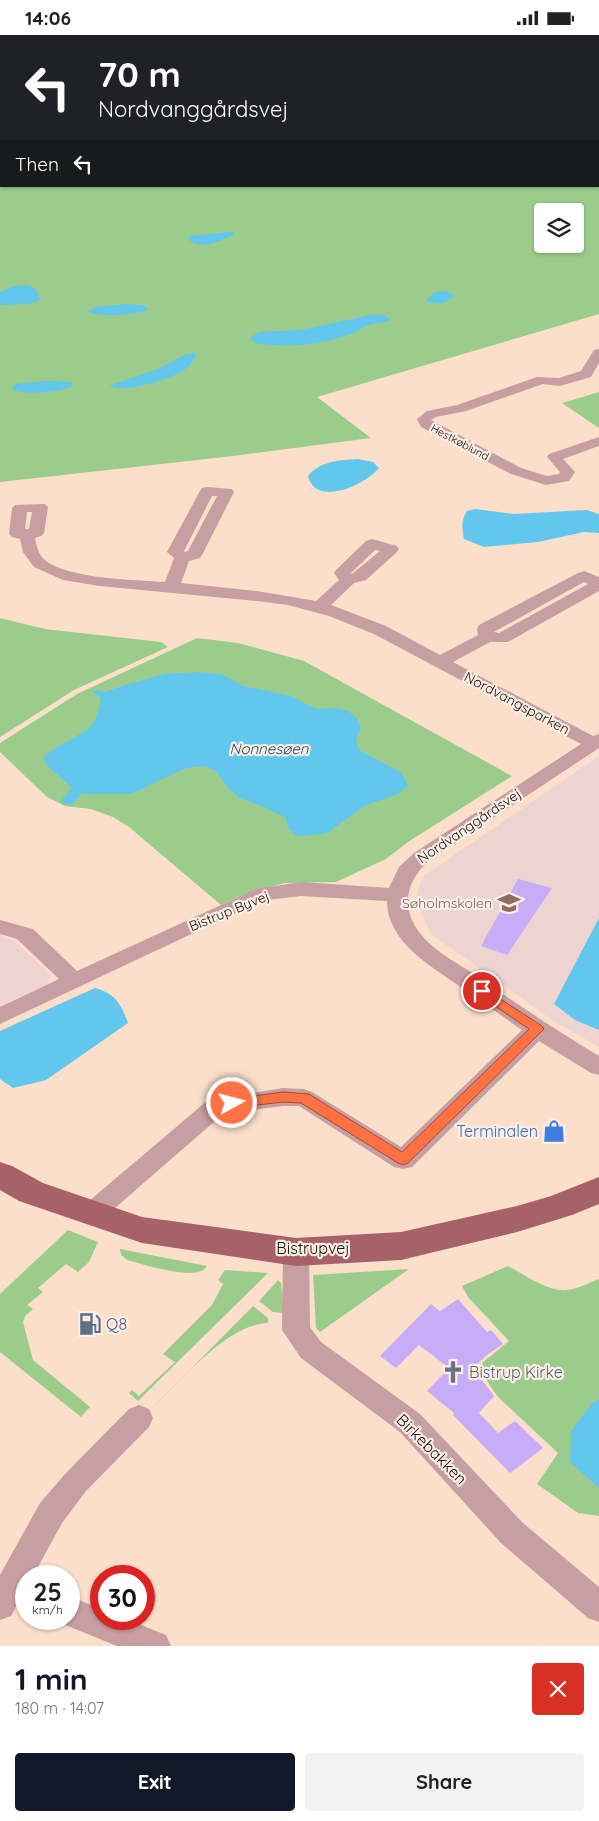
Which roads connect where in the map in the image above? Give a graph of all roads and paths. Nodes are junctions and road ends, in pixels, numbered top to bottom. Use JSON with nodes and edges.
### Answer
{"nodes":[{"id":1,"x":599,"y":353,"type":"edge"},
{"id":2,"x":574,"y":436,"type":"dead end"},
{"id":3,"x":594,"y":443,"type":"edge"},
{"id":4,"x":27,"y":534,"type":"dead end"},
{"id":5,"x":182,"y":557,"type":"dead end"},
{"id":6,"x":348,"y":580,"type":"dead end"},
{"id":7,"x":599,"y":583,"type":"edge"},
{"id":8,"x":171,"y":588,"type":"junction"},
{"id":9,"x":320,"y":607,"type":"junction"},
{"id":10,"x":440,"y":663,"type":"junction"},
{"id":11,"x":596,"y":741,"type":"edge"},
{"id":12,"x":396,"y":895,"type":"junction"},
{"id":13,"x":0,"y":927,"type":"edge"},
{"id":14,"x":74,"y":981,"type":"junction"},
{"id":15,"x":0,"y":1016,"type":"edge"},
{"id":16,"x":537,"y":1029,"type":"junction"},
{"id":17,"x":599,"y":1067,"type":"edge"},
{"id":18,"x":0,"y":1175,"type":"edge"},
{"id":19,"x":599,"y":1190,"type":"edge"},
{"id":20,"x":90,"y":1214,"type":"junction"},
{"id":21,"x":296,"y":1252,"type":"junction"},
{"id":22,"x":139,"y":1418,"type":"dead end"},
{"id":23,"x":12,"y":1595,"type":"edge"},
{"id":24,"x":599,"y":1607,"type":"edge"},
{"id":25,"x":80,"y":1615,"type":"edge"},
{"id":26,"x":155,"y":1646,"type":"edge"}],
"edges":[{"from":1,"to":3,"type":"street","name":"Hestkøblund"},
{"from":2,"to":3,"type":"street","name":"Hestkøblund"},
{"from":4,"to":8,"type":"street","name":"Nordvangsparken"},
{"from":5,"to":8,"type":"street"},
{"from":6,"to":9,"type":"street"},
{"from":7,"to":10,"type":"street","name":"Nordvangsparken"},
{"from":8,"to":9,"type":"street","name":"Nordvangsparken"},
{"from":9,"to":10,"type":"street","name":"Nordvangsparken"},
{"from":10,"to":11,"type":"street","name":"Nordvangsparken"},
{"from":11,"to":12,"type":"street","name":"Nordvanggårdsvej"},
{"from":12,"to":14,"type":"street","name":"Bistrup Byvej"},
{"from":12,"to":16,"type":"street"},
{"from":13,"to":14,"type":"street"},
{"from":14,"to":15,"type":"street","name":"Bistrup Byvej"},
{"from":16,"to":17,"type":"street"},
{"from":16,"to":20,"type":"street"},
{"from":18,"to":20,"type":"main road","name":"Bistrupvej"},
{"from":19,"to":21,"type":"main road","name":"Bistrupvej"},
{"from":20,"to":21,"type":"main road","name":"Bistrupvej"},
{"from":21,"to":24,"type":"street","name":"Birkebakken"},
{"from":22,"to":23,"type":"street"},
{"from":25,"to":26,"type":"street"}]}
